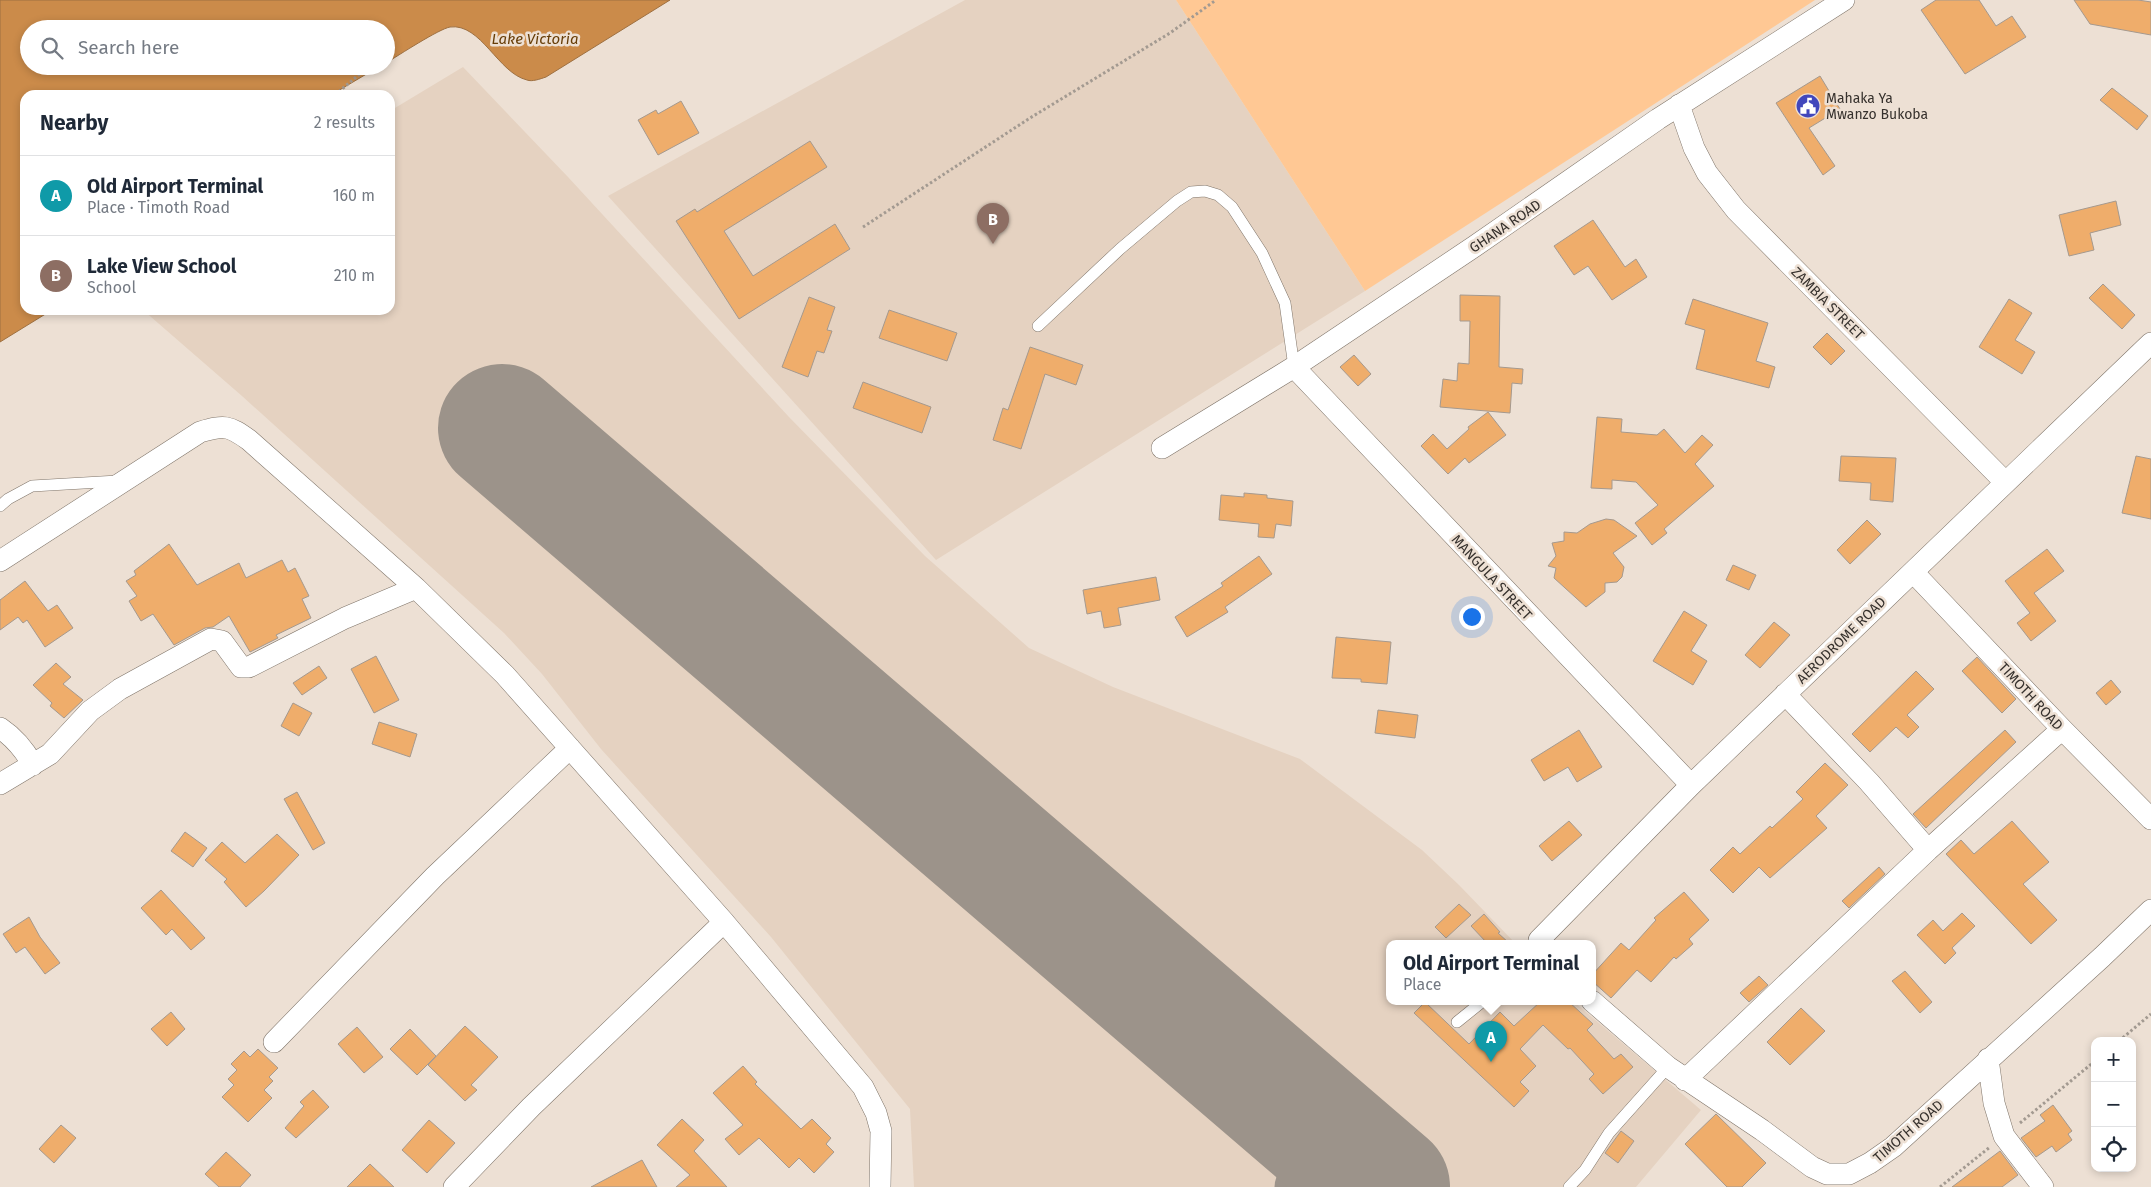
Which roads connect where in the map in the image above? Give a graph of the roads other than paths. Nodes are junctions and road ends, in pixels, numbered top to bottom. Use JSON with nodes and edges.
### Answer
{"nodes":[{"id":1,"x":1844,"y":0,"type":"edge"},
{"id":2,"x":1679,"y":105,"type":"junction"},
{"id":3,"x":1038,"y":326,"type":"dead end"},
{"id":4,"x":2151,"y":343,"type":"edge"},
{"id":5,"x":1294,"y":367,"type":"junction"},
{"id":6,"x":1162,"y":448,"type":"dead end"},
{"id":7,"x":122,"y":481,"type":"junction"},
{"id":8,"x":2005,"y":482,"type":"junction"},
{"id":9,"x":0,"y":506,"type":"edge"},
{"id":10,"x":0,"y":561,"type":"edge"},
{"id":11,"x":1913,"y":572,"type":"junction"},
{"id":12,"x":416,"y":588,"type":"junction"},
{"id":13,"x":1785,"y":694,"type":"junction"},
{"id":14,"x":0,"y":728,"type":"edge"},
{"id":15,"x":2062,"y":729,"type":"junction"},
{"id":16,"x":570,"y":748,"type":"junction"},
{"id":17,"x":33,"y":764,"type":"junction"},
{"id":18,"x":0,"y":784,"type":"edge"},
{"id":19,"x":1691,"y":785,"type":"junction"},
{"id":20,"x":2149,"y":812,"type":"edge"},
{"id":21,"x":1928,"y":850,"type":"junction"},
{"id":22,"x":2151,"y":910,"type":"edge"},
{"id":23,"x":724,"y":922,"type":"junction"},
{"id":24,"x":1539,"y":940,"type":"edge"},
{"id":25,"x":1596,"y":1004,"type":"edge"},
{"id":26,"x":1478,"y":1005,"type":"edge"},
{"id":27,"x":1458,"y":1022,"type":"dead end"},
{"id":28,"x":274,"y":1042,"type":"dead end"},
{"id":29,"x":1988,"y":1059,"type":"junction"},
{"id":30,"x":1668,"y":1068,"type":"junction"},
{"id":31,"x":1685,"y":1080,"type":"junction"},
{"id":32,"x":1834,"y":1181,"type":"edge"},
{"id":33,"x":454,"y":1187,"type":"edge"},
{"id":34,"x":880,"y":1187,"type":"edge"},
{"id":35,"x":1569,"y":1187,"type":"edge"},
{"id":36,"x":2043,"y":1187,"type":"edge"}],
"edges":[{"from":1,"to":2,"type":"street","name":"GHANA ROAD"},
{"from":2,"to":5,"type":"street","name":"GHANA ROAD"},
{"from":2,"to":8,"type":"street","name":"ZAMBIA STREET"},
{"from":3,"to":5,"type":"lane"},
{"from":4,"to":8,"type":"street","name":"AERODROME ROAD"},
{"from":5,"to":6,"type":"street","name":"GHANA ROAD"},
{"from":5,"to":19,"type":"street","name":"MANGULA STREET"},
{"from":7,"to":9,"type":"lane"},
{"from":7,"to":10,"type":"street"},
{"from":7,"to":12,"type":"street"},
{"from":8,"to":11,"type":"street","name":"AERODROME ROAD"},
{"from":11,"to":13,"type":"street","name":"AERODROME ROAD"},
{"from":11,"to":15,"type":"street","name":"TIMOTH ROAD"},
{"from":12,"to":16,"type":"street"},
{"from":12,"to":17,"type":"street"},
{"from":13,"to":19,"type":"street","name":"AERODROME ROAD"},
{"from":13,"to":21,"type":"street"},
{"from":14,"to":17,"type":"street"},
{"from":15,"to":20,"type":"street","name":"TIMOTH ROAD"},
{"from":15,"to":21,"type":"street"},
{"from":16,"to":23,"type":"street"},
{"from":16,"to":28,"type":"street"},
{"from":17,"to":18,"type":"street"},
{"from":19,"to":24,"type":"street","name":"AERODROME ROAD"},
{"from":21,"to":31,"type":"street"},
{"from":22,"to":29,"type":"street","name":"TIMOTH ROAD"},
{"from":23,"to":33,"type":"street"},
{"from":23,"to":34,"type":"street"},
{"from":25,"to":30,"type":"street","name":"TIMOTH ROAD"},
{"from":26,"to":27,"type":"lane"},
{"from":29,"to":32,"type":"street","name":"TIMOTH ROAD"},
{"from":29,"to":36,"type":"street"},
{"from":30,"to":31,"type":"street","name":"TIMOTH ROAD"},
{"from":30,"to":35,"type":"lane"},
{"from":31,"to":32,"type":"street","name":"TIMOTH ROAD"}]}
